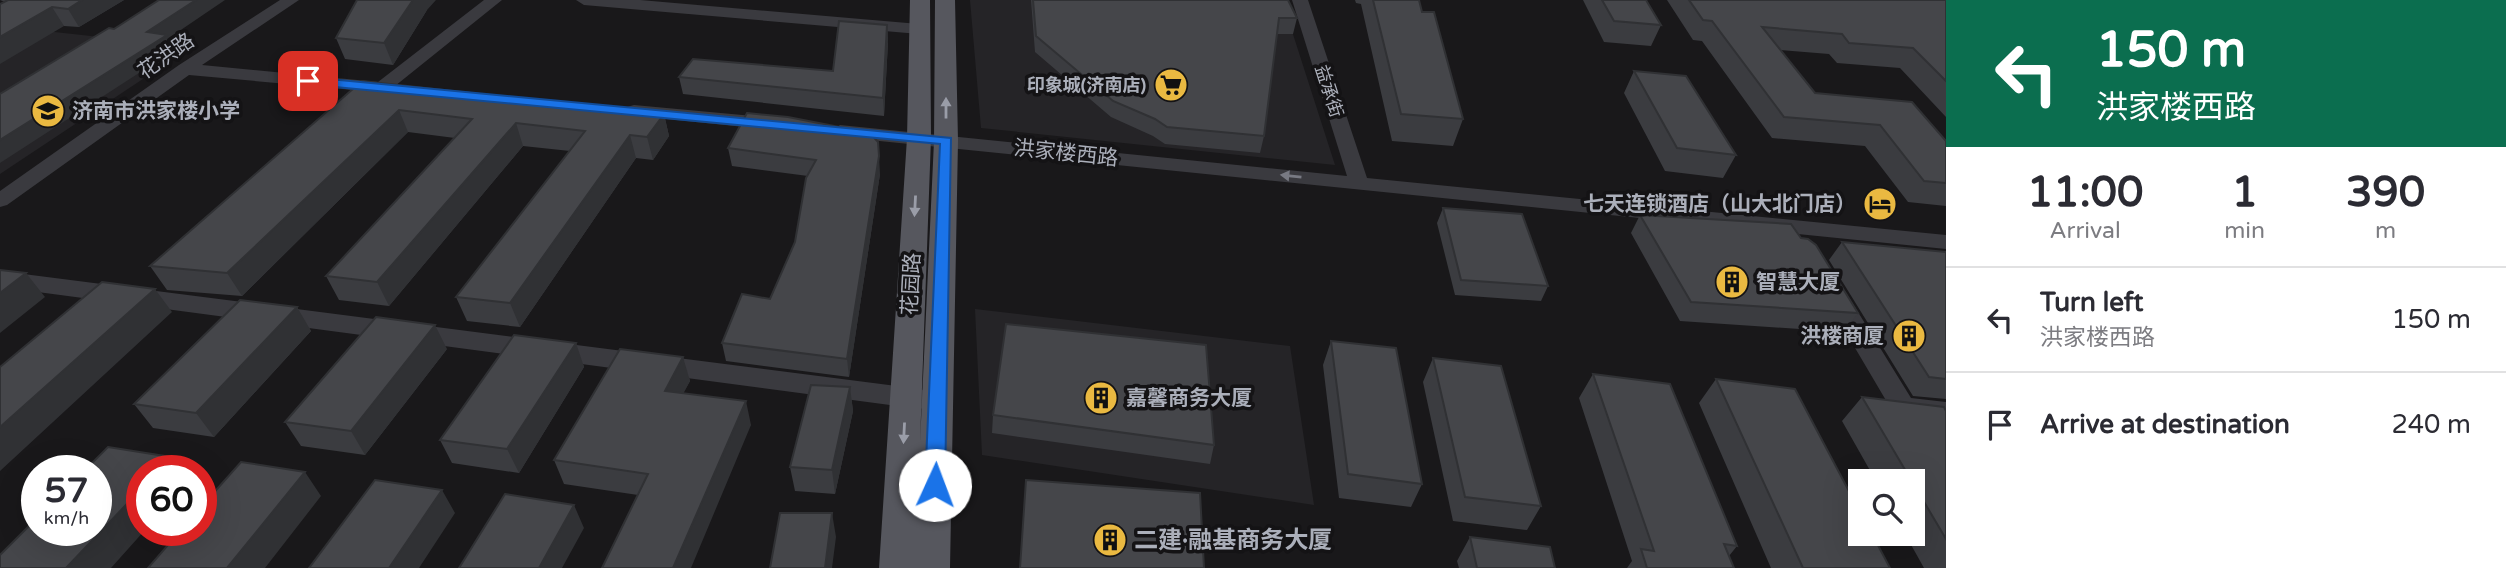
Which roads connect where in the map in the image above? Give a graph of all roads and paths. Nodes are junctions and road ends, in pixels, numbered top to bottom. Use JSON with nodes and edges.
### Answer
{"nodes":[{"id":1,"x":291,"y":0,"type":"edge"},
{"id":2,"x":494,"y":0,"type":"edge"},
{"id":3,"x":584,"y":0,"type":"edge"},
{"id":4,"x":920,"y":0,"type":"edge"},
{"id":5,"x":946,"y":0,"type":"edge"},
{"id":6,"x":1300,"y":0,"type":"edge"},
{"id":7,"x":919,"y":29,"type":"junction"},
{"id":8,"x":185,"y":69,"type":"junction"},
{"id":9,"x":381,"y":88,"type":"junction"},
{"id":10,"x":409,"y":90,"type":"edge"},
{"id":11,"x":616,"y":110,"type":"edge"},
{"id":12,"x":795,"y":126,"type":"edge"},
{"id":13,"x":822,"y":129,"type":"edge"},
{"id":14,"x":933,"y":139,"type":"junction"},
{"id":15,"x":1359,"y":183,"type":"junction"},
{"id":16,"x":0,"y":201,"type":"edge"},
{"id":17,"x":1778,"y":225,"type":"junction"},
{"id":18,"x":1946,"y":242,"type":"edge"},
{"id":19,"x":1804,"y":249,"type":"edge"},
{"id":20,"x":0,"y":279,"type":"edge"},
{"id":21,"x":1827,"y":280,"type":"edge"},
{"id":22,"x":906,"y":397,"type":"junction"},
{"id":23,"x":938,"y":401,"type":"junction"},
{"id":24,"x":1946,"y":412,"type":"edge"},
{"id":25,"x":897,"y":568,"type":"edge"},
{"id":26,"x":932,"y":568,"type":"edge"}],
"edges":[{"from":1,"to":8,"type":"street","name":"花洪路"},
{"from":2,"to":9,"type":"street"},
{"from":3,"to":7,"type":"street"},
{"from":4,"to":7,"type":"main road","name":"花园路"},
{"from":14,"to":5,"type":"main road","name":"花园路","one_way":true},
{"from":6,"to":15,"type":"street","name":"益承街"},
{"from":7,"to":14,"type":"main road","name":"花园路"},
{"from":8,"to":9,"type":"street"},
{"from":8,"to":16,"type":"street","name":"花洪路"},
{"from":9,"to":10,"type":"street"},
{"from":11,"to":12,"type":"street"},
{"from":13,"to":14,"type":"street","name":"洪家楼西路"},
{"from":15,"to":14,"type":"street","name":"洪家楼西路","one_way":true},
{"from":14,"to":22,"type":"main road","name":"花园路","one_way":true},
{"from":14,"to":23,"type":"main road","name":"花园路"},
{"from":15,"to":17,"type":"street","name":"洪家楼西路"},
{"from":17,"to":18,"type":"street","name":"洪家楼西路"},
{"from":17,"to":19,"type":"street"},
{"from":20,"to":22,"type":"street"},
{"from":21,"to":24,"type":"street"},
{"from":22,"to":23,"type":"street"},
{"from":22,"to":25,"type":"main road","name":"花园路","one_way":true},
{"from":23,"to":26,"type":"main road","name":"花园路"}]}
